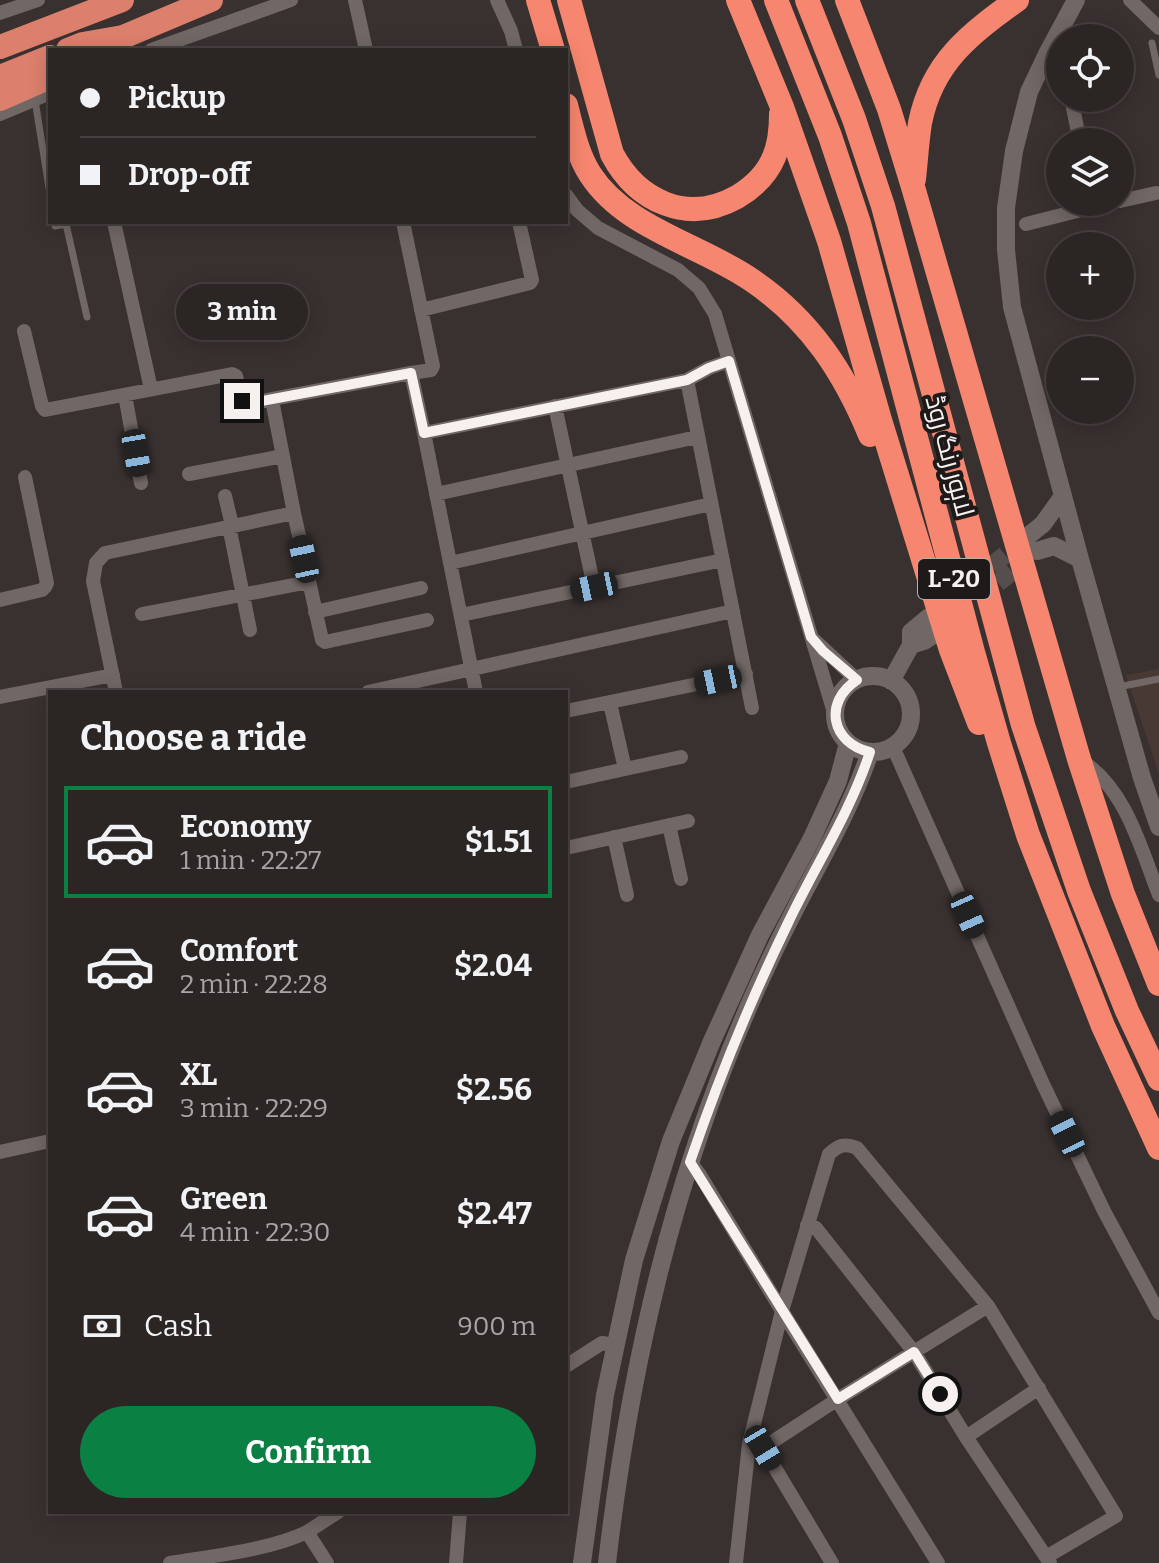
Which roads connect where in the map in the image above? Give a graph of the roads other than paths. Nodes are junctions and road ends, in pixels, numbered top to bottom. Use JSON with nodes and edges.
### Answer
{"nodes":[{"id":1,"x":38,"y":0,"type":"edge"},
{"id":2,"x":122,"y":0,"type":"edge"},
{"id":3,"x":211,"y":0,"type":"edge"},
{"id":4,"x":291,"y":0,"type":"edge"},
{"id":5,"x":355,"y":0,"type":"edge"},
{"id":6,"x":497,"y":0,"type":"edge"},
{"id":7,"x":538,"y":0,"type":"edge"},
{"id":8,"x":569,"y":0,"type":"edge"},
{"id":9,"x":738,"y":0,"type":"edge"},
{"id":10,"x":776,"y":0,"type":"edge"},
{"id":11,"x":807,"y":0,"type":"edge"},
{"id":12,"x":847,"y":0,"type":"edge"},
{"id":13,"x":1017,"y":0,"type":"edge"},
{"id":14,"x":1076,"y":0,"type":"edge"},
{"id":15,"x":1130,"y":0,"type":"edge"},
{"id":16,"x":0,"y":13,"type":"edge"},
{"id":17,"x":1063,"y":24,"type":"edge"},
{"id":18,"x":1159,"y":28,"type":"edge"},
{"id":19,"x":113,"y":43,"type":"edge"},
{"id":20,"x":1152,"y":43,"type":"dead end"},
{"id":21,"x":0,"y":47,"type":"edge"},
{"id":22,"x":73,"y":48,"type":"edge"},
{"id":23,"x":157,"y":48,"type":"edge"},
{"id":24,"x":366,"y":48,"type":"edge"},
{"id":25,"x":515,"y":48,"type":"edge"},
{"id":26,"x":552,"y":48,"type":"edge"},
{"id":27,"x":1046,"y":56,"type":"edge"},
{"id":28,"x":48,"y":58,"type":"edge"},
{"id":29,"x":1159,"y":75,"type":"edge"},
{"id":30,"x":0,"y":77,"type":"edge"},
{"id":31,"x":37,"y":93,"type":"edge"},
{"id":32,"x":0,"y":99,"type":"edge"},
{"id":33,"x":782,"y":107,"type":"junction"},
{"id":34,"x":568,"y":112,"type":"edge"},
{"id":35,"x":0,"y":114,"type":"edge"},
{"id":36,"x":48,"y":178,"type":"edge"},
{"id":37,"x":913,"y":187,"type":"junction"},
{"id":38,"x":1156,"y":193,"type":"dead end"},
{"id":39,"x":568,"y":198,"type":"edge"},
{"id":40,"x":1134,"y":198,"type":"edge"},
{"id":41,"x":1054,"y":216,"type":"edge"},
{"id":42,"x":66,"y":224,"type":"edge"},
{"id":43,"x":114,"y":224,"type":"edge"},
{"id":44,"x":403,"y":224,"type":"edge"},
{"id":45,"x":519,"y":224,"type":"edge"},
{"id":46,"x":1026,"y":224,"type":"dead end"},
{"id":47,"x":421,"y":310,"type":"junction"},
{"id":48,"x":87,"y":317,"type":"dead end"},
{"id":49,"x":24,"y":331,"type":"dead end"},
{"id":50,"x":729,"y":361,"type":"junction"},
{"id":51,"x":411,"y":373,"type":"junction"},
{"id":52,"x":687,"y":380,"type":"junction"},
{"id":53,"x":151,"y":389,"type":"junction"},
{"id":54,"x":125,"y":395,"type":"junction"},
{"id":55,"x":272,"y":400,"type":"junction"},
{"id":56,"x":555,"y":406,"type":"junction"},
{"id":57,"x":424,"y":433,"type":"junction"},
{"id":58,"x":697,"y":437,"type":"junction"},
{"id":59,"x":283,"y":456,"type":"junction"},
{"id":60,"x":568,"y":466,"type":"junction"},
{"id":61,"x":189,"y":474,"type":"dead end"},
{"id":62,"x":25,"y":477,"type":"dead end"},
{"id":63,"x":141,"y":483,"type":"dead end"},
{"id":64,"x":436,"y":494,"type":"junction"},
{"id":65,"x":225,"y":496,"type":"dead end"},
{"id":66,"x":1063,"y":496,"type":"junction"},
{"id":67,"x":711,"y":504,"type":"junction"},
{"id":68,"x":294,"y":513,"type":"junction"},
{"id":69,"x":230,"y":526,"type":"junction"},
{"id":70,"x":582,"y":534,"type":"junction"},
{"id":71,"x":920,"y":547,"type":"junction"},
{"id":72,"x":1080,"y":559,"type":"junction"},
{"id":73,"x":723,"y":560,"type":"junction"},
{"id":74,"x":450,"y":563,"type":"junction"},
{"id":75,"x":309,"y":582,"type":"junction"},
{"id":76,"x":594,"y":587,"type":"junction"},
{"id":77,"x":421,"y":588,"type":"dead end"},
{"id":78,"x":243,"y":595,"type":"junction"},
{"id":79,"x":0,"y":600,"type":"edge"},
{"id":80,"x":733,"y":611,"type":"junction"},
{"id":81,"x":315,"y":612,"type":"junction"},
{"id":82,"x":142,"y":614,"type":"dead end"},
{"id":83,"x":461,"y":615,"type":"junction"},
{"id":84,"x":427,"y":620,"type":"dead end"},
{"id":85,"x":932,"y":625,"type":"dead end"},
{"id":86,"x":250,"y":630,"type":"dead end"},
{"id":87,"x":811,"y":637,"type":"junction"},
{"id":88,"x":471,"y":669,"type":"junction"},
{"id":89,"x":746,"y":674,"type":"junction"},
{"id":90,"x":113,"y":675,"type":"junction"},
{"id":91,"x":1159,"y":679,"type":"edge"},
{"id":92,"x":857,"y":680,"type":"junction"},
{"id":93,"x":891,"y":681,"type":"junction"},
{"id":94,"x":1116,"y":687,"type":"junction"},
{"id":95,"x":116,"y":690,"type":"edge"},
{"id":96,"x":377,"y":690,"type":"edge"},
{"id":97,"x":476,"y":690,"type":"edge"},
{"id":98,"x":0,"y":697,"type":"edge"},
{"id":99,"x":610,"y":703,"type":"junction"},
{"id":100,"x":752,"y":708,"type":"dead end"},
{"id":101,"x":568,"y":711,"type":"edge"},
{"id":102,"x":835,"y":716,"type":"junction"},
{"id":103,"x":848,"y":743,"type":"junction"},
{"id":104,"x":893,"y":747,"type":"junction"},
{"id":105,"x":870,"y":752,"type":"junction"},
{"id":106,"x":681,"y":757,"type":"dead end"},
{"id":107,"x":1079,"y":759,"type":"junction"},
{"id":108,"x":625,"y":769,"type":"junction"},
{"id":109,"x":568,"y":782,"type":"edge"},
{"id":110,"x":688,"y":821,"type":"dead end"},
{"id":111,"x":669,"y":825,"type":"junction"},
{"id":112,"x":1159,"y":827,"type":"edge"},
{"id":113,"x":1028,"y":835,"type":"junction"},
{"id":114,"x":614,"y":837,"type":"junction"},
{"id":115,"x":568,"y":848,"type":"edge"},
{"id":116,"x":681,"y":879,"type":"dead end"},
{"id":117,"x":627,"y":895,"type":"dead end"},
{"id":118,"x":1159,"y":895,"type":"edge"},
{"id":119,"x":1159,"y":984,"type":"edge"},
{"id":120,"x":1159,"y":1079,"type":"edge"},
{"id":121,"x":48,"y":1141,"type":"edge"},
{"id":122,"x":1159,"y":1148,"type":"edge"},
{"id":123,"x":0,"y":1152,"type":"edge"},
{"id":124,"x":690,"y":1162,"type":"junction"},
{"id":125,"x":807,"y":1225,"type":"junction"},
{"id":126,"x":988,"y":1306,"type":"junction"},
{"id":127,"x":782,"y":1311,"type":"junction"},
{"id":128,"x":1159,"y":1313,"type":"edge"},
{"id":129,"x":615,"y":1345,"type":"junction"},
{"id":130,"x":914,"y":1352,"type":"junction"},
{"id":131,"x":568,"y":1365,"type":"edge"},
{"id":132,"x":1039,"y":1388,"type":"junction"},
{"id":133,"x":838,"y":1399,"type":"junction"},
{"id":134,"x":966,"y":1437,"type":"junction"},
{"id":135,"x":598,"y":1443,"type":"junction"},
{"id":136,"x":756,"y":1446,"type":"junction"},
{"id":137,"x":623,"y":1447,"type":"junction"},
{"id":138,"x":335,"y":1514,"type":"edge"},
{"id":139,"x":460,"y":1514,"type":"edge"},
{"id":140,"x":307,"y":1532,"type":"junction"},
{"id":141,"x":239,"y":1557,"type":"edge"},
{"id":142,"x":1048,"y":1560,"type":"edge"},
{"id":143,"x":170,"y":1563,"type":"edge"},
{"id":144,"x":327,"y":1563,"type":"edge"},
{"id":145,"x":456,"y":1563,"type":"edge"},
{"id":146,"x":582,"y":1563,"type":"edge"},
{"id":147,"x":607,"y":1563,"type":"edge"},
{"id":148,"x":736,"y":1563,"type":"edge"},
{"id":149,"x":832,"y":1563,"type":"edge"},
{"id":150,"x":938,"y":1563,"type":"edge"}],
"edges":[{"from":1,"to":16,"type":"street"},
{"from":2,"to":21,"type":"highway"},
{"from":3,"to":19,"type":"highway"},
{"from":4,"to":23,"type":"street"},
{"from":5,"to":24,"type":"street"},
{"from":6,"to":25,"type":"street"},
{"from":7,"to":26,"type":"highway"},
{"from":8,"to":33,"type":"highway"},
{"from":9,"to":33,"type":"highway"},
{"from":10,"to":113,"type":"highway","name":"لاہور رنگ روڈ","number":"L-20"},
{"from":11,"to":120,"type":"highway","name":"لاہور رنگ روڈ","number":"L-20"},
{"from":12,"to":37,"type":"highway"},
{"from":13,"to":37,"type":"highway"},
{"from":14,"to":17,"type":"street"},
{"from":15,"to":18,"type":"street"},
{"from":19,"to":22,"type":"highway"},
{"from":20,"to":29,"type":"lane"},
{"from":27,"to":66,"type":"street"},
{"from":28,"to":30,"type":"highway"},
{"from":31,"to":32,"type":"highway"},
{"from":31,"to":35,"type":"street"},
{"from":31,"to":36,"type":"lane"},
{"from":33,"to":71,"type":"highway"},
{"from":34,"to":71,"type":"highway"},
{"from":37,"to":107,"type":"highway"},
{"from":38,"to":40,"type":"street"},
{"from":39,"to":50,"type":"street"},
{"from":41,"to":46,"type":"street"},
{"from":42,"to":48,"type":"lane"},
{"from":43,"to":53,"type":"street"},
{"from":44,"to":47,"type":"street"},
{"from":45,"to":47,"type":"street"},
{"from":47,"to":51,"type":"street"},
{"from":49,"to":54,"type":"street"},
{"from":50,"to":52,"type":"street"},
{"from":50,"to":87,"type":"street"},
{"from":51,"to":55,"type":"street"},
{"from":51,"to":57,"type":"street"},
{"from":52,"to":56,"type":"street"},
{"from":52,"to":58,"type":"street"},
{"from":53,"to":54,"type":"street"},
{"from":53,"to":55,"type":"street"},
{"from":54,"to":63,"type":"street"},
{"from":55,"to":59,"type":"street"},
{"from":56,"to":57,"type":"street"},
{"from":56,"to":60,"type":"street"},
{"from":57,"to":64,"type":"street"},
{"from":58,"to":60,"type":"street"},
{"from":58,"to":67,"type":"street"},
{"from":59,"to":61,"type":"street"},
{"from":59,"to":68,"type":"street"},
{"from":60,"to":64,"type":"street"},
{"from":60,"to":70,"type":"street"},
{"from":62,"to":79,"type":"street"},
{"from":64,"to":74,"type":"street"},
{"from":65,"to":69,"type":"street"},
{"from":66,"to":72,"type":"street"},
{"from":66,"to":72,"type":"street"},
{"from":67,"to":70,"type":"street"},
{"from":67,"to":73,"type":"street"},
{"from":68,"to":69,"type":"street"},
{"from":68,"to":75,"type":"street"},
{"from":69,"to":78,"type":"street"},
{"from":69,"to":90,"type":"street"},
{"from":70,"to":74,"type":"street"},
{"from":70,"to":76,"type":"street"},
{"from":71,"to":113,"type":"highway"},
{"from":72,"to":94,"type":"street"},
{"from":73,"to":76,"type":"street"},
{"from":73,"to":80,"type":"street"},
{"from":74,"to":83,"type":"street"},
{"from":75,"to":78,"type":"street"},
{"from":75,"to":81,"type":"street"},
{"from":76,"to":83,"type":"street"},
{"from":77,"to":81,"type":"street"},
{"from":78,"to":82,"type":"street"},
{"from":78,"to":86,"type":"street"},
{"from":80,"to":88,"type":"street"},
{"from":80,"to":89,"type":"street"},
{"from":81,"to":84,"type":"street"},
{"from":83,"to":88,"type":"street"},
{"from":85,"to":93,"type":"street"},
{"from":87,"to":92,"type":"street"},
{"from":87,"to":102,"type":"street"},
{"from":88,"to":96,"type":"street"},
{"from":88,"to":97,"type":"street"},
{"from":89,"to":99,"type":"street"},
{"from":89,"to":100,"type":"street"},
{"from":90,"to":95,"type":"street"},
{"from":90,"to":98,"type":"street"},
{"from":91,"to":94,"type":"lane"},
{"from":92,"to":93,"type":"street"},
{"from":92,"to":102,"type":"street"},
{"from":93,"to":104,"type":"street"},
{"from":94,"to":112,"type":"street"},
{"from":99,"to":101,"type":"street"},
{"from":99,"to":108,"type":"street"},
{"from":102,"to":103,"type":"street"},
{"from":103,"to":105,"type":"street"},
{"from":103,"to":129,"type":"street"},
{"from":104,"to":105,"type":"street"},
{"from":104,"to":128,"type":"street"},
{"from":105,"to":124,"type":"street"},
{"from":106,"to":108,"type":"street"},
{"from":107,"to":118,"type":"street"},
{"from":107,"to":119,"type":"highway"},
{"from":108,"to":109,"type":"street"},
{"from":110,"to":111,"type":"street"},
{"from":111,"to":114,"type":"street"},
{"from":111,"to":116,"type":"street"},
{"from":113,"to":122,"type":"highway","name":"لاہور رنگ روڈ","number":"L-20"},
{"from":114,"to":115,"type":"street"},
{"from":114,"to":117,"type":"street"},
{"from":121,"to":123,"type":"street"},
{"from":124,"to":127,"type":"street"},
{"from":124,"to":137,"type":"street"},
{"from":125,"to":126,"type":"street"},
{"from":125,"to":127,"type":"street"},
{"from":125,"to":130,"type":"street"},
{"from":126,"to":130,"type":"street"},
{"from":126,"to":132,"type":"street"},
{"from":127,"to":133,"type":"street"},
{"from":127,"to":136,"type":"street"},
{"from":129,"to":131,"type":"street"},
{"from":129,"to":135,"type":"street"},
{"from":130,"to":133,"type":"street"},
{"from":130,"to":134,"type":"street"},
{"from":132,"to":134,"type":"street"},
{"from":132,"to":142,"type":"street"},
{"from":133,"to":136,"type":"street"},
{"from":133,"to":150,"type":"street"},
{"from":134,"to":142,"type":"street"},
{"from":135,"to":137,"type":"street"},
{"from":135,"to":146,"type":"street"},
{"from":136,"to":148,"type":"street"},
{"from":136,"to":149,"type":"street"},
{"from":137,"to":147,"type":"street"},
{"from":138,"to":140,"type":"street"},
{"from":139,"to":145,"type":"street"},
{"from":140,"to":141,"type":"street"},
{"from":140,"to":144,"type":"street"},
{"from":141,"to":143,"type":"street"}]}
